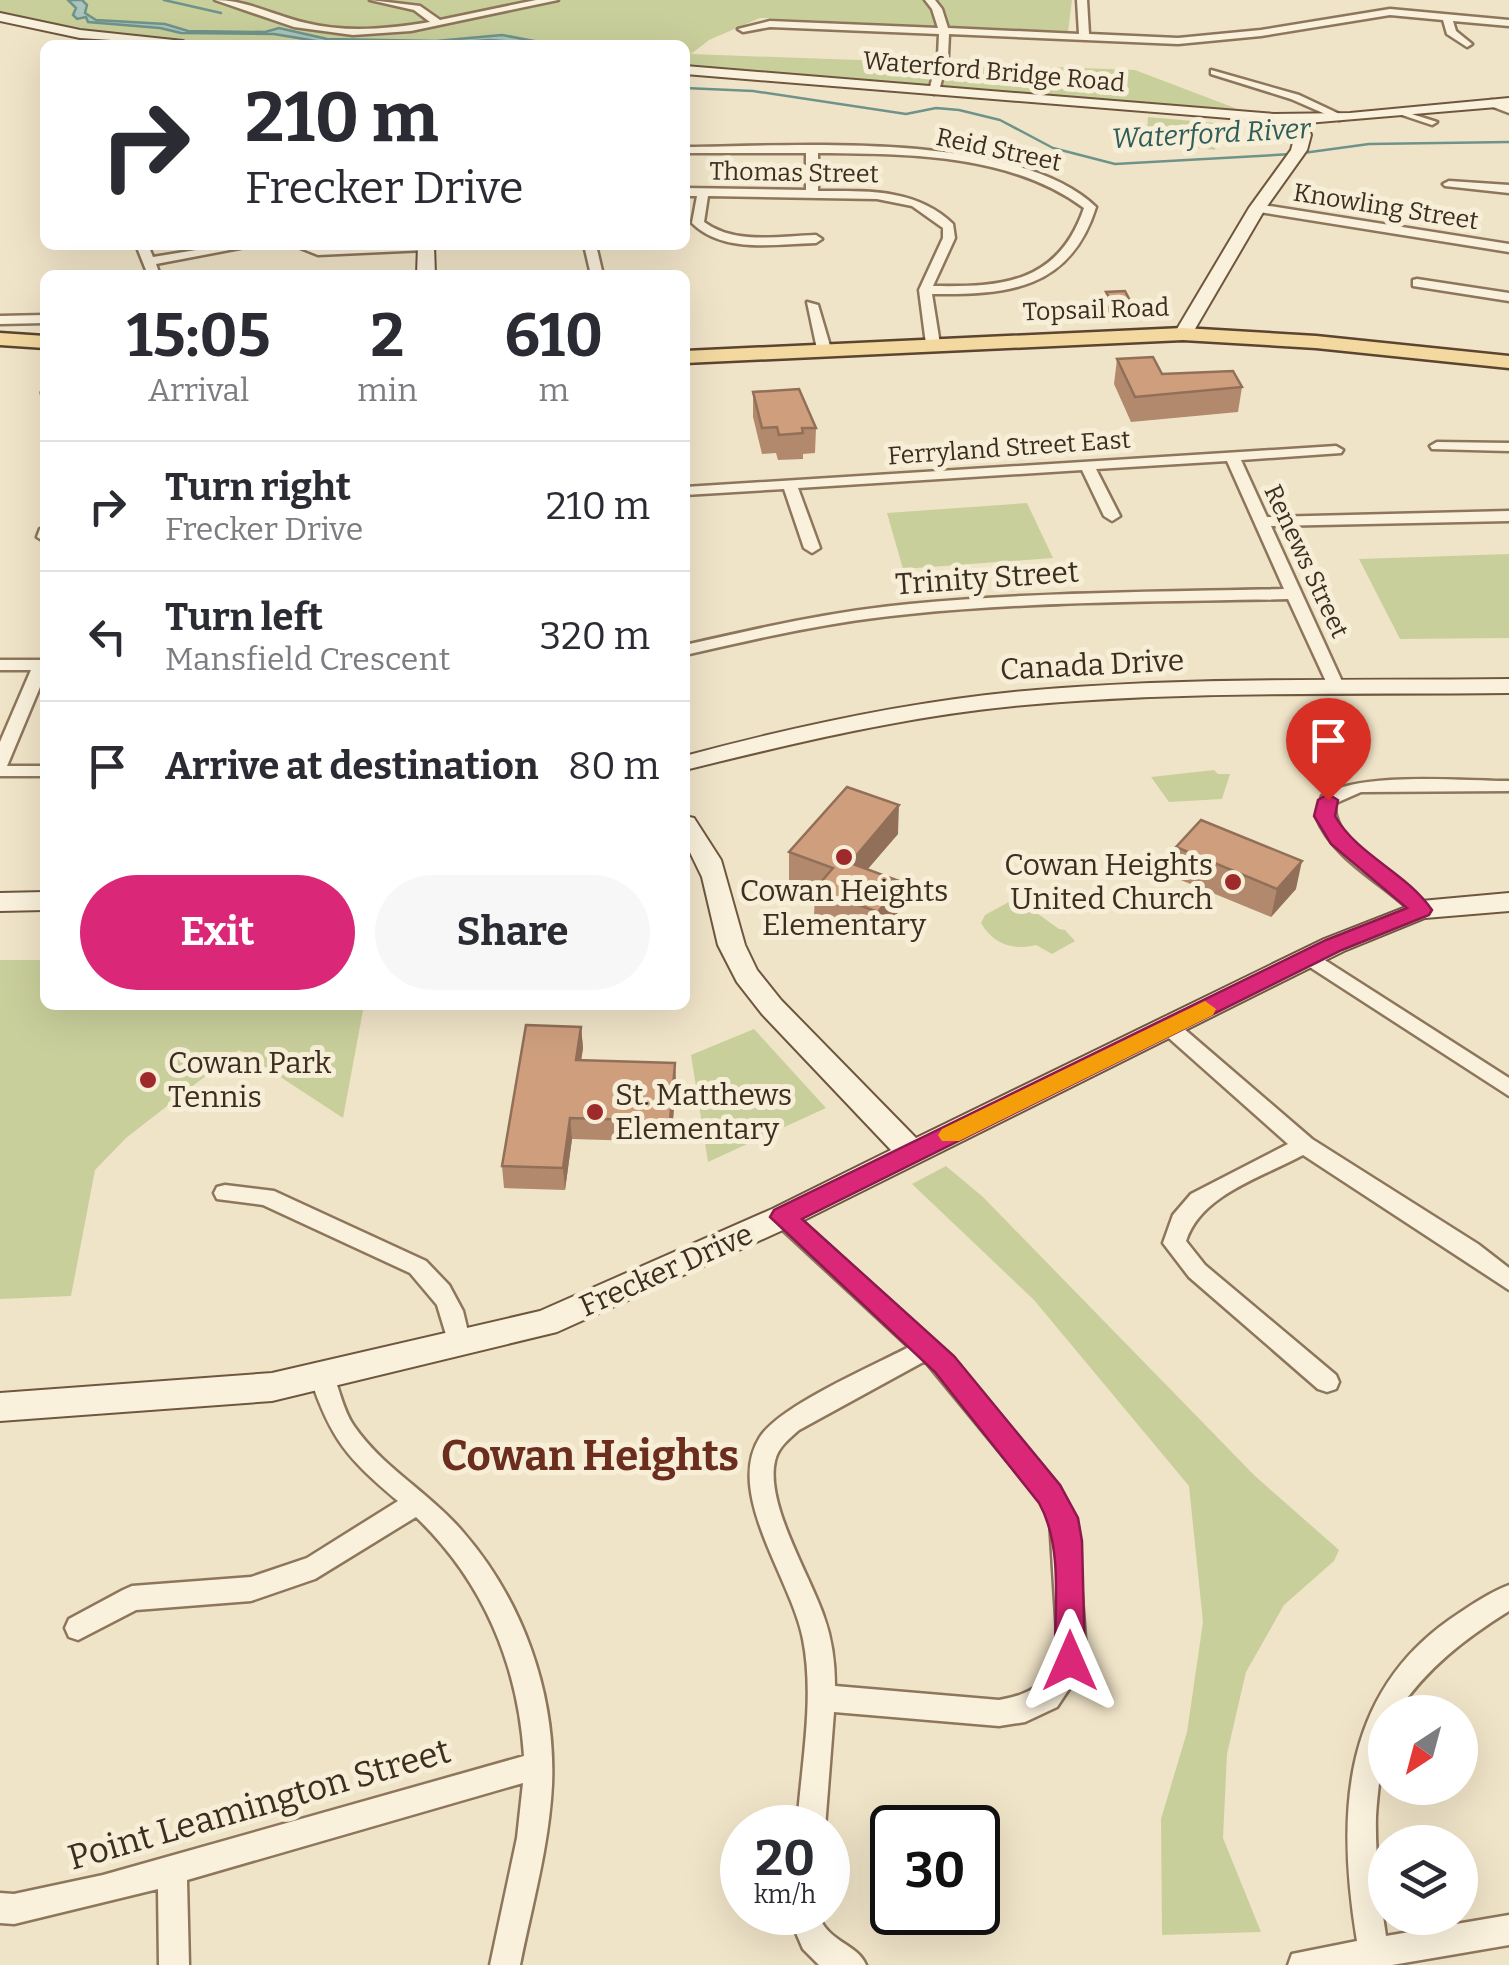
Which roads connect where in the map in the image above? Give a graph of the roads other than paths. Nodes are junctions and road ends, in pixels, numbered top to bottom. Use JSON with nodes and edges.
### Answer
{"nodes":[{"id":1,"x":220,"y":0,"type":"edge"},
{"id":2,"x":375,"y":0,"type":"edge"},
{"id":3,"x":553,"y":0,"type":"edge"},
{"id":4,"x":930,"y":0,"type":"edge"},
{"id":5,"x":1082,"y":0,"type":"edge"},
{"id":6,"x":0,"y":17,"type":"edge"},
{"id":7,"x":1447,"y":18,"type":"junction"},
{"id":8,"x":441,"y":23,"type":"junction"},
{"id":9,"x":1509,"y":23,"type":"edge"},
{"id":10,"x":743,"y":29,"type":"dead end"},
{"id":11,"x":944,"y":30,"type":"junction"},
{"id":12,"x":1084,"y":36,"type":"junction"},
{"id":13,"x":136,"y":40,"type":"edge"},
{"id":14,"x":1466,"y":44,"type":"dead end"},
{"id":15,"x":690,"y":70,"type":"edge"},
{"id":16,"x":1215,"y":72,"type":"dead end"},
{"id":17,"x":934,"y":91,"type":"junction"},
{"id":18,"x":1509,"y":102,"type":"edge"},
{"id":19,"x":1492,"y":103,"type":"junction"},
{"id":20,"x":1509,"y":110,"type":"edge"},
{"id":21,"x":1403,"y":112,"type":"junction"},
{"id":22,"x":1239,"y":116,"type":"junction"},
{"id":23,"x":1347,"y":118,"type":"junction"},
{"id":24,"x":1298,"y":119,"type":"junction"},
{"id":25,"x":1432,"y":122,"type":"dead end"},
{"id":26,"x":690,"y":150,"type":"edge"},
{"id":27,"x":1298,"y":151,"type":"junction"},
{"id":28,"x":812,"y":152,"type":"junction"},
{"id":29,"x":1449,"y":184,"type":"dead end"},
{"id":30,"x":1509,"y":190,"type":"edge"},
{"id":31,"x":690,"y":192,"type":"edge"},
{"id":32,"x":702,"y":192,"type":"junction"},
{"id":33,"x":812,"y":192,"type":"junction"},
{"id":34,"x":1256,"y":208,"type":"junction"},
{"id":35,"x":816,"y":239,"type":"dead end"},
{"id":36,"x":1509,"y":248,"type":"edge"},
{"id":37,"x":229,"y":250,"type":"edge"},
{"id":38,"x":152,"y":268,"type":"edge"},
{"id":39,"x":1417,"y":282,"type":"dead end"},
{"id":40,"x":925,"y":290,"type":"junction"},
{"id":41,"x":1509,"y":298,"type":"edge"},
{"id":42,"x":812,"y":305,"type":"dead end"},
{"id":43,"x":40,"y":318,"type":"edge"},
{"id":44,"x":0,"y":320,"type":"edge"},
{"id":45,"x":1182,"y":334,"type":"junction"},
{"id":46,"x":0,"y":339,"type":"edge"},
{"id":47,"x":40,"y":342,"type":"edge"},
{"id":48,"x":932,"y":344,"type":"junction"},
{"id":49,"x":824,"y":350,"type":"junction"},
{"id":50,"x":690,"y":357,"type":"edge"},
{"id":51,"x":1509,"y":362,"type":"edge"},
{"id":52,"x":1437,"y":446,"type":"dead end"},
{"id":53,"x":1509,"y":446,"type":"edge"},
{"id":54,"x":1336,"y":450,"type":"dead end"},
{"id":55,"x":1232,"y":455,"type":"junction"},
{"id":56,"x":1086,"y":464,"type":"junction"},
{"id":57,"x":789,"y":484,"type":"junction"},
{"id":58,"x":690,"y":491,"type":"edge"},
{"id":59,"x":1112,"y":516,"type":"dead end"},
{"id":60,"x":1509,"y":516,"type":"edge"},
{"id":61,"x":1262,"y":522,"type":"junction"},
{"id":62,"x":812,"y":548,"type":"dead end"},
{"id":63,"x":1296,"y":594,"type":"junction"},
{"id":64,"x":690,"y":649,"type":"edge"},
{"id":65,"x":0,"y":665,"type":"edge"},
{"id":66,"x":40,"y":665,"type":"edge"},
{"id":67,"x":40,"y":672,"type":"edge"},
{"id":68,"x":1509,"y":686,"type":"edge"},
{"id":69,"x":1338,"y":688,"type":"junction"},
{"id":70,"x":690,"y":762,"type":"edge"},
{"id":71,"x":0,"y":763,"type":"edge"},
{"id":72,"x":0,"y":771,"type":"edge"},
{"id":73,"x":40,"y":771,"type":"edge"},
{"id":74,"x":1509,"y":786,"type":"edge"},
{"id":75,"x":690,"y":830,"type":"edge"},
{"id":76,"x":40,"y":901,"type":"edge"},
{"id":77,"x":0,"y":902,"type":"edge"},
{"id":78,"x":1509,"y":902,"type":"edge"},
{"id":79,"x":1422,"y":910,"type":"junction"},
{"id":80,"x":1310,"y":957,"type":"junction"},
{"id":81,"x":1170,"y":1027,"type":"junction"},
{"id":82,"x":1509,"y":1088,"type":"edge"},
{"id":83,"x":1304,"y":1145,"type":"junction"},
{"id":84,"x":910,"y":1151,"type":"junction"},
{"id":85,"x":225,"y":1193,"type":"dead end"},
{"id":86,"x":783,"y":1217,"type":"junction"},
{"id":87,"x":1509,"y":1281,"type":"edge"},
{"id":88,"x":459,"y":1344,"type":"junction"},
{"id":89,"x":928,"y":1348,"type":"junction"},
{"id":90,"x":322,"y":1378,"type":"junction"},
{"id":91,"x":1327,"y":1382,"type":"dead end"},
{"id":92,"x":0,"y":1406,"type":"edge"},
{"id":93,"x":418,"y":1502,"type":"junction"},
{"id":94,"x":1509,"y":1597,"type":"edge"},
{"id":95,"x":78,"y":1628,"type":"dead end"},
{"id":96,"x":819,"y":1698,"type":"junction"},
{"id":97,"x":538,"y":1765,"type":"junction"},
{"id":98,"x":812,"y":1805,"type":"edge"},
{"id":99,"x":172,"y":1868,"type":"junction"},
{"id":100,"x":0,"y":1908,"type":"edge"},
{"id":101,"x":1509,"y":1930,"type":"edge"},
{"id":102,"x":811,"y":1935,"type":"edge"},
{"id":103,"x":1375,"y":1960,"type":"edge"},
{"id":104,"x":174,"y":1965,"type":"edge"},
{"id":105,"x":505,"y":1965,"type":"edge"},
{"id":106,"x":850,"y":1965,"type":"edge"},
{"id":107,"x":1304,"y":1965,"type":"edge"}],
"edges":[{"from":1,"to":8,"type":"street"},
{"from":2,"to":8,"type":"street"},
{"from":3,"to":8,"type":"street"},
{"from":4,"to":11,"type":"street"},
{"from":5,"to":12,"type":"street"},
{"from":6,"to":13,"type":"street"},
{"from":7,"to":9,"type":"street"},
{"from":7,"to":12,"type":"street"},
{"from":7,"to":14,"type":"street"},
{"from":10,"to":11,"type":"street"},
{"from":11,"to":12,"type":"street"},
{"from":11,"to":17,"type":"street"},
{"from":15,"to":17,"type":"street","name":"Waterford Bridge Road"},
{"from":16,"to":23,"type":"street"},
{"from":17,"to":22,"type":"street","name":"Waterford Bridge Road"},
{"from":18,"to":19,"type":"street"},
{"from":19,"to":20,"type":"street"},
{"from":19,"to":21,"type":"street"},
{"from":21,"to":23,"type":"street"},
{"from":21,"to":25,"type":"street"},
{"from":22,"to":24,"type":"street","name":"Waterford Bridge Road"},
{"from":22,"to":27,"type":"street"},
{"from":23,"to":24,"type":"street","name":"Waterford Bridge Road"},
{"from":23,"to":27,"type":"street"},
{"from":24,"to":27,"type":"street"},
{"from":26,"to":28,"type":"street","name":"Reid Street"},
{"from":27,"to":34,"type":"street"},
{"from":28,"to":33,"type":"street"},
{"from":28,"to":40,"type":"street","name":"Reid Street"},
{"from":29,"to":30,"type":"street"},
{"from":31,"to":32,"type":"street","name":"Thomas Street"},
{"from":32,"to":33,"type":"street","name":"Thomas Street"},
{"from":32,"to":35,"type":"street"},
{"from":33,"to":40,"type":"street","name":"Thomas Street"},
{"from":34,"to":36,"type":"street","name":"Knowling Street"},
{"from":34,"to":45,"type":"street"},
{"from":37,"to":38,"type":"street"},
{"from":39,"to":41,"type":"street"},
{"from":40,"to":48,"type":"street"},
{"from":42,"to":49,"type":"street"},
{"from":43,"to":44,"type":"street"},
{"from":45,"to":48,"type":"main road","name":"Topsail Road"},
{"from":45,"to":51,"type":"main road","name":"Topsail Road"},
{"from":46,"to":47,"type":"main road"},
{"from":48,"to":49,"type":"main road","name":"Topsail Road"},
{"from":49,"to":50,"type":"main road","name":"Topsail Road"},
{"from":52,"to":53,"type":"street"},
{"from":54,"to":55,"type":"street","name":"Ferryland Street East"},
{"from":55,"to":56,"type":"street","name":"Ferryland Street East"},
{"from":55,"to":61,"type":"street","name":"Renews Street"},
{"from":56,"to":57,"type":"street","name":"Ferryland Street East"},
{"from":56,"to":59,"type":"street"},
{"from":57,"to":58,"type":"street","name":"Ferryland Street East"},
{"from":57,"to":62,"type":"street"},
{"from":60,"to":61,"type":"street"},
{"from":61,"to":63,"type":"street","name":"Renews Street"},
{"from":63,"to":64,"type":"street","name":"Trinity Street"},
{"from":63,"to":69,"type":"street","name":"Renews Street"},
{"from":65,"to":66,"type":"street"},
{"from":67,"to":71,"type":"street"},
{"from":68,"to":69,"type":"street","name":"Canada Drive"},
{"from":69,"to":70,"type":"street","name":"Canada Drive"},
{"from":72,"to":73,"type":"street"},
{"from":74,"to":79,"type":"street"},
{"from":75,"to":84,"type":"street"},
{"from":76,"to":77,"type":"street"},
{"from":78,"to":79,"type":"street","name":"Frecker Drive"},
{"from":79,"to":80,"type":"street","name":"Frecker Drive"},
{"from":80,"to":81,"type":"street","name":"Frecker Drive"},
{"from":80,"to":82,"type":"street"},
{"from":81,"to":83,"type":"street"},
{"from":81,"to":84,"type":"street","name":"Frecker Drive"},
{"from":83,"to":87,"type":"street"},
{"from":83,"to":91,"type":"street"},
{"from":84,"to":86,"type":"street","name":"Frecker Drive"},
{"from":85,"to":88,"type":"street"},
{"from":86,"to":88,"type":"street","name":"Frecker Drive"},
{"from":86,"to":89,"type":"street"},
{"from":88,"to":90,"type":"street","name":"Frecker Drive"},
{"from":89,"to":96,"type":"street"},
{"from":89,"to":96,"type":"street"},
{"from":90,"to":92,"type":"street","name":"Frecker Drive"},
{"from":90,"to":93,"type":"street"},
{"from":93,"to":95,"type":"street"},
{"from":93,"to":97,"type":"street"},
{"from":94,"to":103,"type":"street"},
{"from":96,"to":98,"type":"street"},
{"from":97,"to":99,"type":"street","name":"Point Leamington Street"},
{"from":97,"to":105,"type":"street"},
{"from":99,"to":100,"type":"street","name":"Point Leamington Street"},
{"from":99,"to":104,"type":"street"},
{"from":101,"to":103,"type":"street"},
{"from":102,"to":106,"type":"street"},
{"from":103,"to":107,"type":"street"}]}
